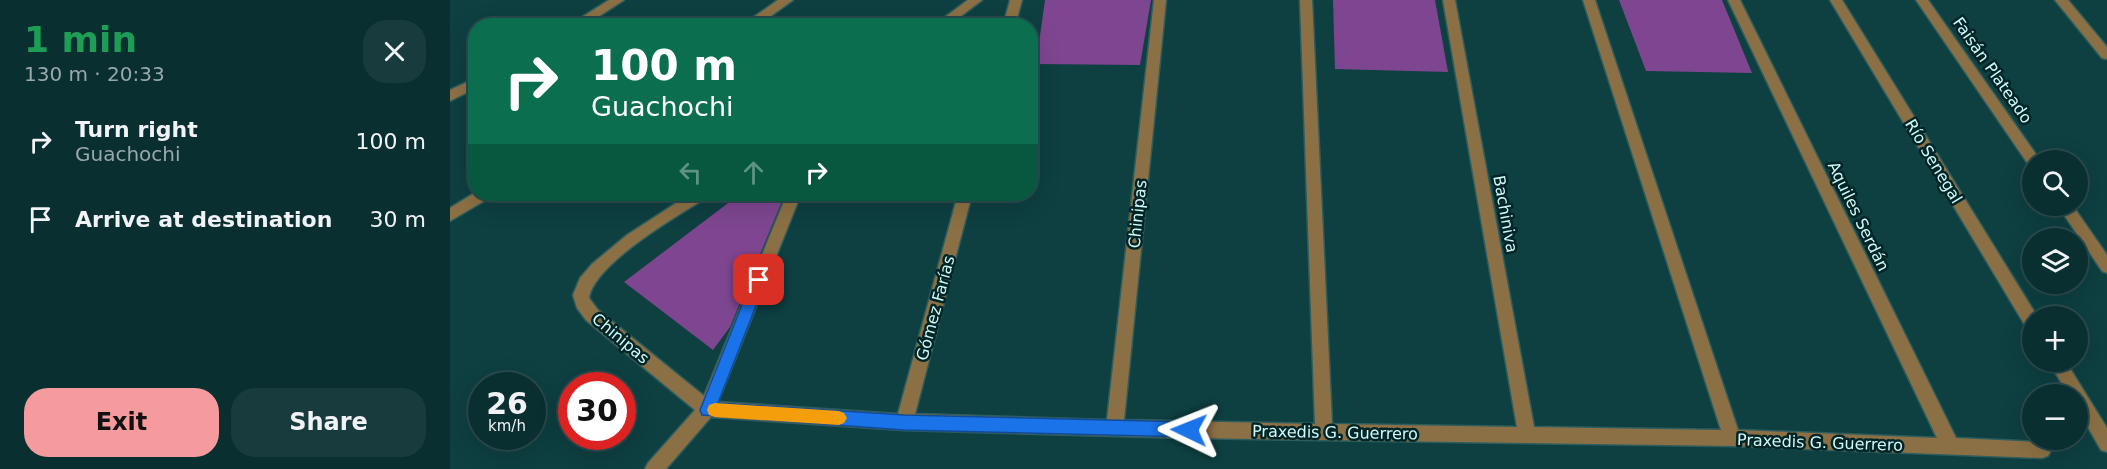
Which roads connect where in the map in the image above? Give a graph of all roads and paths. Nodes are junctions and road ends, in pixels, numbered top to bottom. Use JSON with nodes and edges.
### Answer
{"nodes":[{"id":1,"x":618,"y":0,"type":"edge"},
{"id":2,"x":787,"y":0,"type":"edge"},
{"id":3,"x":976,"y":0,"type":"edge"},
{"id":4,"x":1016,"y":0,"type":"edge"},
{"id":5,"x":1160,"y":0,"type":"edge"},
{"id":6,"x":1306,"y":0,"type":"edge"},
{"id":7,"x":1449,"y":0,"type":"edge"},
{"id":8,"x":1589,"y":0,"type":"edge"},
{"id":9,"x":1734,"y":0,"type":"edge"},
{"id":10,"x":1836,"y":0,"type":"edge"},
{"id":11,"x":1922,"y":0,"type":"edge"},
{"id":12,"x":2061,"y":0,"type":"edge"},
{"id":13,"x":588,"y":18,"type":"edge"},
{"id":14,"x":759,"y":18,"type":"edge"},
{"id":15,"x":950,"y":18,"type":"edge"},
{"id":16,"x":1011,"y":18,"type":"edge"},
{"id":17,"x":2107,"y":55,"type":"edge"},
{"id":18,"x":468,"y":86,"type":"edge"},
{"id":19,"x":450,"y":96,"type":"edge"},
{"id":20,"x":2026,"y":150,"type":"edge"},
{"id":21,"x":473,"y":201,"type":"edge"},
{"id":22,"x":691,"y":201,"type":"edge"},
{"id":23,"x":791,"y":201,"type":"edge"},
{"id":24,"x":963,"y":201,"type":"edge"},
{"id":25,"x":450,"y":215,"type":"edge"},
{"id":26,"x":2072,"y":216,"type":"edge"},
{"id":27,"x":2107,"y":267,"type":"edge"},
{"id":28,"x":2022,"y":306,"type":"edge"},
{"id":29,"x":707,"y":410,"type":"junction"},
{"id":30,"x":2088,"y":413,"type":"edge"},
{"id":31,"x":904,"y":422,"type":"junction"},
{"id":32,"x":1115,"y":427,"type":"junction"},
{"id":33,"x":1324,"y":432,"type":"junction"},
{"id":34,"x":1527,"y":434,"type":"junction"},
{"id":35,"x":1732,"y":438,"type":"junction"},
{"id":36,"x":2107,"y":444,"type":"edge"},
{"id":37,"x":1951,"y":447,"type":"junction"},
{"id":38,"x":2022,"y":449,"type":"edge"},
{"id":39,"x":654,"y":469,"type":"edge"}],
"edges":[{"from":1,"to":13,"type":"street"},
{"from":2,"to":14,"type":"street"},
{"from":3,"to":15,"type":"street"},
{"from":4,"to":16,"type":"street"},
{"from":5,"to":32,"type":"street","name":"Chinipas"},
{"from":6,"to":33,"type":"street"},
{"from":7,"to":34,"type":"street","name":"Bachiniva"},
{"from":8,"to":35,"type":"street"},
{"from":9,"to":37,"type":"street","name":"Aquiles Serdán"},
{"from":10,"to":28,"type":"street","name":"Río Senegal"},
{"from":11,"to":20,"type":"street","name":"Faisán Plateado"},
{"from":12,"to":17,"type":"street"},
{"from":18,"to":19,"type":"street"},
{"from":21,"to":25,"type":"street"},
{"from":22,"to":29,"type":"street","name":"Chinipas"},
{"from":23,"to":29,"type":"street"},
{"from":24,"to":31,"type":"street","name":"Gómez Farías"},
{"from":26,"to":27,"type":"street"},
{"from":29,"to":31,"type":"street","name":"Praxedis G. Guerrero"},
{"from":29,"to":39,"type":"street"},
{"from":30,"to":36,"type":"street"},
{"from":31,"to":32,"type":"street","name":"Praxedis G. Guerrero"},
{"from":32,"to":33,"type":"street","name":"Praxedis G. Guerrero"},
{"from":33,"to":34,"type":"street","name":"Praxedis G. Guerrero"},
{"from":34,"to":35,"type":"street","name":"Praxedis G. Guerrero"},
{"from":35,"to":37,"type":"street","name":"Praxedis G. Guerrero"},
{"from":37,"to":38,"type":"street","name":"Praxedis G. Guerrero"}]}
